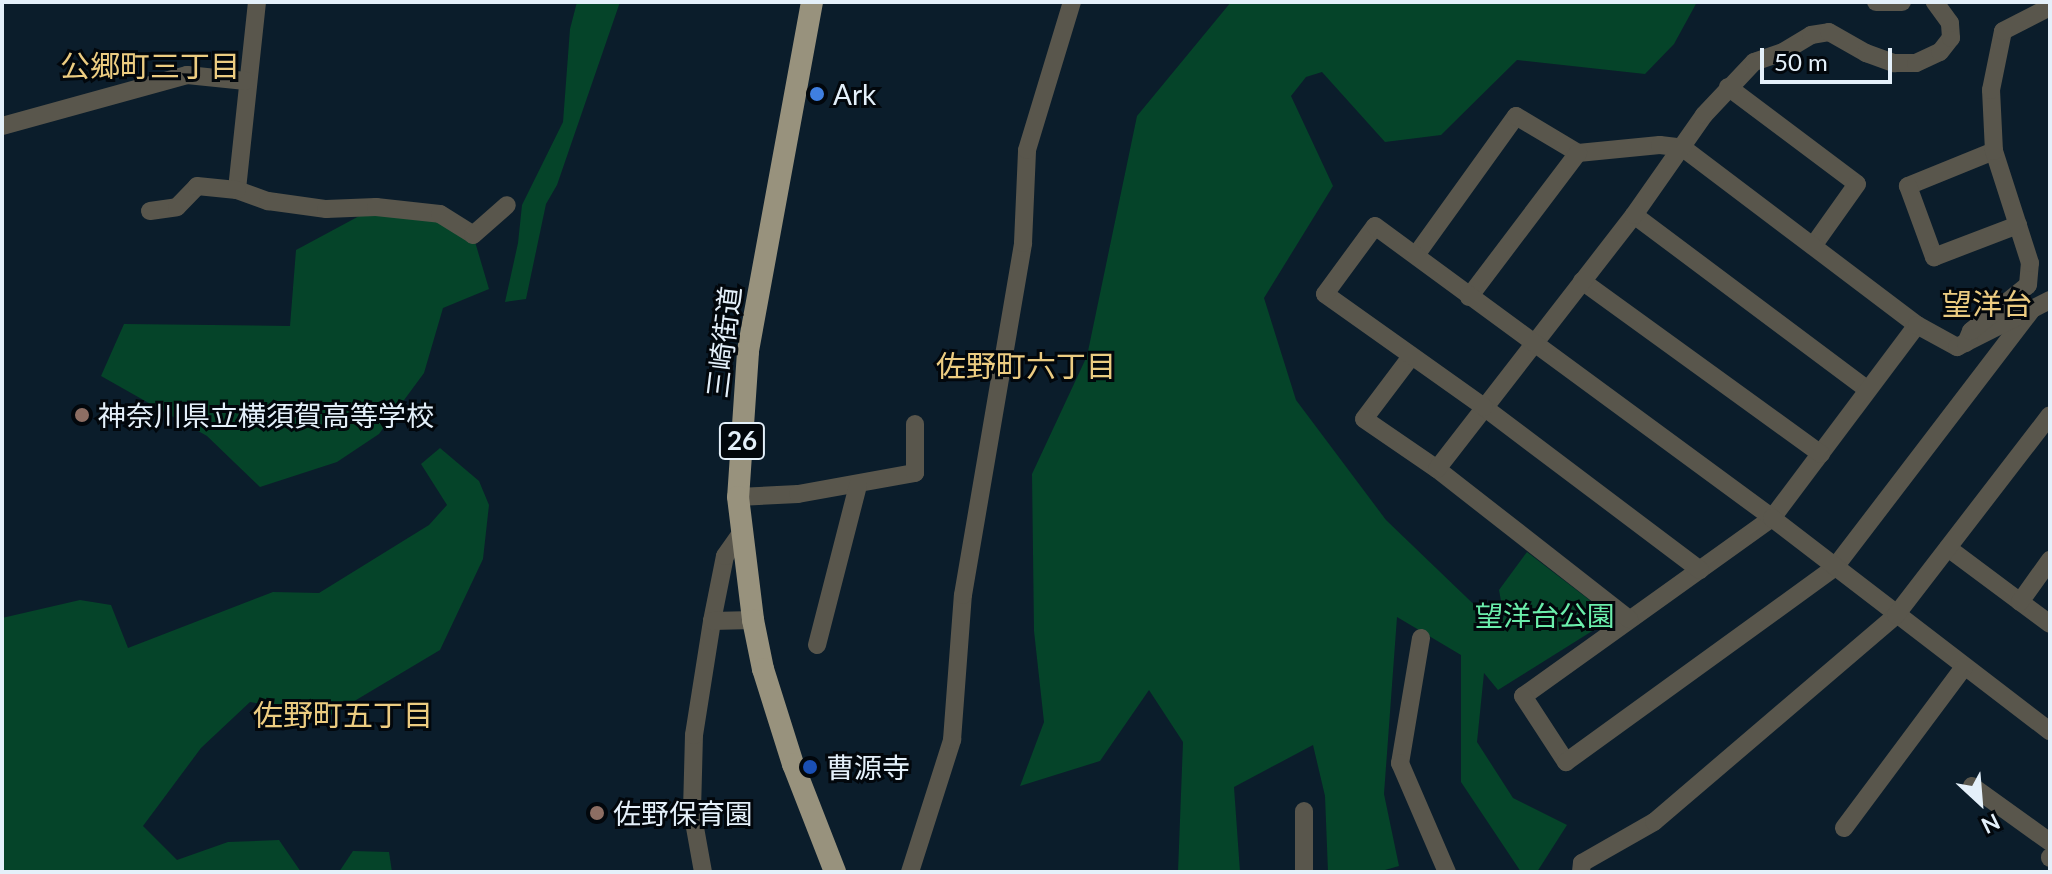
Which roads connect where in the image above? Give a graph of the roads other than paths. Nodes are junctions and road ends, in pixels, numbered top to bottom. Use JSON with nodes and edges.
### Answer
{"nodes":[{"id":1,"x":257,"y":2,"type":"edge"},
{"id":2,"x":812,"y":2,"type":"edge"},
{"id":3,"x":1072,"y":2,"type":"edge"},
{"id":4,"x":1876,"y":2,"type":"edge"},
{"id":5,"x":1902,"y":2,"type":"edge"},
{"id":6,"x":1935,"y":2,"type":"edge"},
{"id":7,"x":2050,"y":7,"type":"edge"},
{"id":8,"x":246,"y":81,"type":"junction"},
{"id":9,"x":1728,"y":87,"type":"junction"},
{"id":10,"x":2,"y":126,"type":"edge"},
{"id":11,"x":1683,"y":148,"type":"junction"},
{"id":12,"x":1994,"y":151,"type":"junction"},
{"id":13,"x":1578,"y":153,"type":"junction"},
{"id":14,"x":237,"y":190,"type":"junction"},
{"id":15,"x":507,"y":205,"type":"dead end"},
{"id":16,"x":150,"y":211,"type":"dead end"},
{"id":17,"x":1634,"y":215,"type":"junction"},
{"id":18,"x":2018,"y":225,"type":"junction"},
{"id":19,"x":1813,"y":246,"type":"junction"},
{"id":20,"x":1416,"y":255,"type":"junction"},
{"id":21,"x":1582,"y":281,"type":"junction"},
{"id":22,"x":1469,"y":297,"type":"junction"},
{"id":23,"x":2042,"y":304,"type":"edge"},
{"id":24,"x":1917,"y":325,"type":"junction"},
{"id":25,"x":1535,"y":343,"type":"junction"},
{"id":26,"x":1966,"y":343,"type":"junction"},
{"id":27,"x":1410,"y":358,"type":"junction"},
{"id":28,"x":1868,"y":390,"type":"junction"},
{"id":29,"x":1484,"y":407,"type":"junction"},
{"id":30,"x":2050,"y":415,"type":"edge"},
{"id":31,"x":915,"y":424,"type":"dead end"},
{"id":32,"x":1821,"y":454,"type":"junction"},
{"id":33,"x":1437,"y":469,"type":"junction"},
{"id":34,"x":858,"y":485,"type":"junction"},
{"id":35,"x":738,"y":497,"type":"junction"},
{"id":36,"x":1772,"y":518,"type":"junction"},
{"id":37,"x":741,"y":533,"type":"junction"},
{"id":38,"x":1948,"y":548,"type":"junction"},
{"id":39,"x":2050,"y":560,"type":"edge"},
{"id":40,"x":1835,"y":567,"type":"junction"},
{"id":41,"x":1700,"y":570,"type":"junction"},
{"id":42,"x":2020,"y":602,"type":"junction"},
{"id":43,"x":1896,"y":615,"type":"junction"},
{"id":44,"x":1629,"y":619,"type":"junction"},
{"id":45,"x":753,"y":620,"type":"junction"},
{"id":46,"x":712,"y":621,"type":"junction"},
{"id":47,"x":2050,"y":624,"type":"edge"},
{"id":48,"x":1421,"y":638,"type":"dead end"},
{"id":49,"x":817,"y":645,"type":"dead end"},
{"id":50,"x":1964,"y":667,"type":"junction"},
{"id":51,"x":2050,"y":731,"type":"edge"},
{"id":52,"x":1972,"y":786,"type":"dead end"},
{"id":53,"x":1304,"y":811,"type":"dead end"},
{"id":54,"x":1844,"y":828,"type":"dead end"},
{"id":55,"x":2050,"y":842,"type":"edge"},
{"id":56,"x":703,"y":872,"type":"edge"},
{"id":57,"x":835,"y":872,"type":"edge"},
{"id":58,"x":910,"y":872,"type":"edge"},
{"id":59,"x":1304,"y":872,"type":"edge"},
{"id":60,"x":1447,"y":872,"type":"edge"},
{"id":61,"x":1581,"y":872,"type":"edge"}],
"edges":[{"from":1,"to":8,"type":"street"},
{"from":2,"to":35,"type":"main road","name":"三崎街道","number":"26"},
{"from":3,"to":58,"type":"street"},
{"from":4,"to":5,"type":"street"},
{"from":6,"to":9,"type":"street"},
{"from":7,"to":12,"type":"street"},
{"from":8,"to":10,"type":"street"},
{"from":8,"to":14,"type":"street"},
{"from":9,"to":11,"type":"street"},
{"from":9,"to":19,"type":"street"},
{"from":11,"to":13,"type":"street"},
{"from":11,"to":17,"type":"street"},
{"from":11,"to":19,"type":"street"},
{"from":12,"to":18,"type":"street"},
{"from":12,"to":18,"type":"street"},
{"from":13,"to":20,"type":"street"},
{"from":13,"to":22,"type":"street"},
{"from":14,"to":15,"type":"street"},
{"from":14,"to":16,"type":"street"},
{"from":17,"to":21,"type":"street"},
{"from":17,"to":28,"type":"street"},
{"from":18,"to":26,"type":"street"},
{"from":19,"to":24,"type":"street"},
{"from":20,"to":22,"type":"street"},
{"from":20,"to":27,"type":"street"},
{"from":21,"to":25,"type":"street"},
{"from":21,"to":32,"type":"street"},
{"from":22,"to":25,"type":"street"},
{"from":23,"to":26,"type":"street"},
{"from":23,"to":40,"type":"street"},
{"from":24,"to":26,"type":"street"},
{"from":24,"to":28,"type":"street"},
{"from":25,"to":29,"type":"street"},
{"from":25,"to":36,"type":"street"},
{"from":27,"to":29,"type":"street"},
{"from":27,"to":33,"type":"street"},
{"from":28,"to":32,"type":"street"},
{"from":29,"to":33,"type":"street"},
{"from":29,"to":41,"type":"street"},
{"from":30,"to":38,"type":"street"},
{"from":31,"to":34,"type":"street"},
{"from":32,"to":36,"type":"street"},
{"from":33,"to":44,"type":"street"},
{"from":34,"to":35,"type":"street"},
{"from":34,"to":49,"type":"street"},
{"from":35,"to":37,"type":"main road","name":"三崎街道","number":"26"},
{"from":36,"to":40,"type":"street"},
{"from":36,"to":41,"type":"street"},
{"from":37,"to":45,"type":"main road","name":"三崎街道","number":"26"},
{"from":37,"to":46,"type":"street"},
{"from":38,"to":42,"type":"street"},
{"from":38,"to":43,"type":"street"},
{"from":39,"to":42,"type":"street"},
{"from":40,"to":43,"type":"street"},
{"from":40,"to":44,"type":"street"},
{"from":41,"to":44,"type":"street"},
{"from":42,"to":47,"type":"street"},
{"from":43,"to":50,"type":"street"},
{"from":43,"to":61,"type":"street"},
{"from":45,"to":46,"type":"street"},
{"from":45,"to":57,"type":"main road","name":"三崎街道","number":"26"},
{"from":46,"to":56,"type":"street"},
{"from":48,"to":60,"type":"street"},
{"from":50,"to":51,"type":"street"},
{"from":50,"to":54,"type":"street"},
{"from":52,"to":55,"type":"street"},
{"from":53,"to":59,"type":"street"}]}
